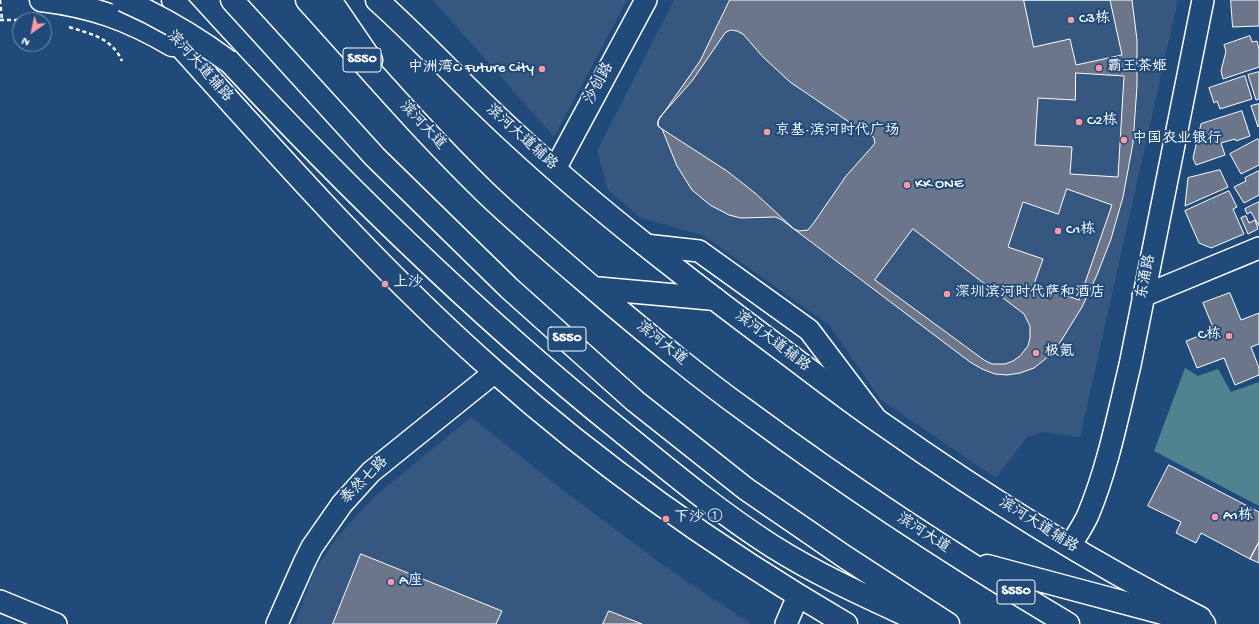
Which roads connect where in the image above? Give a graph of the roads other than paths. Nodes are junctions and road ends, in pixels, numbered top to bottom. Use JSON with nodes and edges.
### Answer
{"nodes":[{"id":1,"x":41,"y":0,"type":"edge"},
{"id":2,"x":123,"y":0,"type":"edge"},
{"id":3,"x":139,"y":0,"type":"edge"},
{"id":4,"x":173,"y":0,"type":"edge"},
{"id":5,"x":232,"y":0,"type":"edge"},
{"id":6,"x":307,"y":0,"type":"edge"},
{"id":7,"x":330,"y":0,"type":"edge"},
{"id":8,"x":377,"y":0,"type":"edge"},
{"id":9,"x":385,"y":0,"type":"edge"},
{"id":10,"x":646,"y":0,"type":"edge"},
{"id":11,"x":1203,"y":0,"type":"edge"},
{"id":12,"x":404,"y":24,"type":"junction"},
{"id":13,"x":190,"y":56,"type":"junction"},
{"id":14,"x":228,"y":61,"type":"junction"},
{"id":15,"x":416,"y":120,"type":"junction"},
{"id":16,"x":555,"y":169,"type":"junction"},
{"id":17,"x":645,"y":245,"type":"junction"},
{"id":18,"x":1259,"y":248,"type":"edge"},
{"id":19,"x":593,"y":288,"type":"junction"},
{"id":20,"x":1143,"y":296,"type":"junction"},
{"id":21,"x":715,"y":299,"type":"junction"},
{"id":22,"x":495,"y":372,"type":"junction"},
{"id":23,"x":880,"y":423,"type":"junction"},
{"id":24,"x":1070,"y":546,"type":"junction"},
{"id":25,"x":964,"y":560,"type":"junction"},
{"id":26,"x":798,"y":596,"type":"junction"},
{"id":27,"x":0,"y":601,"type":"edge"},
{"id":28,"x":56,"y":624,"type":"edge"},
{"id":29,"x":277,"y":624,"type":"edge"},
{"id":30,"x":786,"y":624,"type":"edge"},
{"id":31,"x":846,"y":624,"type":"edge"},
{"id":32,"x":926,"y":624,"type":"edge"},
{"id":33,"x":948,"y":624,"type":"edge"},
{"id":34,"x":1068,"y":624,"type":"edge"},
{"id":35,"x":1204,"y":624,"type":"edge"},
{"id":36,"x":1211,"y":624,"type":"edge"}],
"edges":[{"from":1,"to":13,"type":"main road"},
{"from":2,"to":14,"type":"main road","bridge":true},
{"from":3,"to":13,"type":"main road","name":"滨河大道辅路"},
{"from":4,"to":14,"type":"main road","bridge":true},
{"from":5,"to":33,"type":"main road","number":"S550"},
{"from":6,"to":15,"type":"main road","name":"滨河大道","number":"S550"},
{"from":7,"to":15,"type":"main road"},
{"from":8,"to":12,"type":"main road","name":"滨河大道辅路"},
{"from":9,"to":12,"type":"main road"},
{"from":10,"to":16,"type":"street","name":"沙创路"},
{"from":11,"to":20,"type":"street","name":"东涌路"},
{"from":12,"to":16,"type":"main road","name":"滨河大道辅路"},
{"from":13,"to":22,"type":"main road","name":"滨河大道辅路"},
{"from":14,"to":32,"type":"main road"},
{"from":15,"to":19,"type":"main road","name":"滨河大道","number":"S550"},
{"from":16,"to":17,"type":"main road","name":"滨河大道辅路"},
{"from":17,"to":21,"type":"main road","name":"滨河大道辅路"},
{"from":17,"to":23,"type":"street"},
{"from":18,"to":20,"type":"street"},
{"from":19,"to":21,"type":"main road"},
{"from":19,"to":25,"type":"main road","name":"滨河大道","number":"S550"},
{"from":20,"to":24,"type":"street","name":"东涌路"},
{"from":21,"to":23,"type":"main road","name":"滨河大道辅路"},
{"from":22,"to":26,"type":"main road","name":"滨河大道辅路"},
{"from":22,"to":29,"type":"street","name":"泰然七路"},
{"from":23,"to":24,"type":"main road","name":"滨河大道辅路"},
{"from":24,"to":36,"type":"main road","name":"滨河大道辅路"},
{"from":25,"to":34,"type":"main road","name":"滨河大道","number":"S550"},
{"from":25,"to":35,"type":"main road"},
{"from":26,"to":30,"type":"street"},
{"from":26,"to":31,"type":"main road","name":"滨河大道辅路"},
{"from":27,"to":28,"type":"street"}]}
